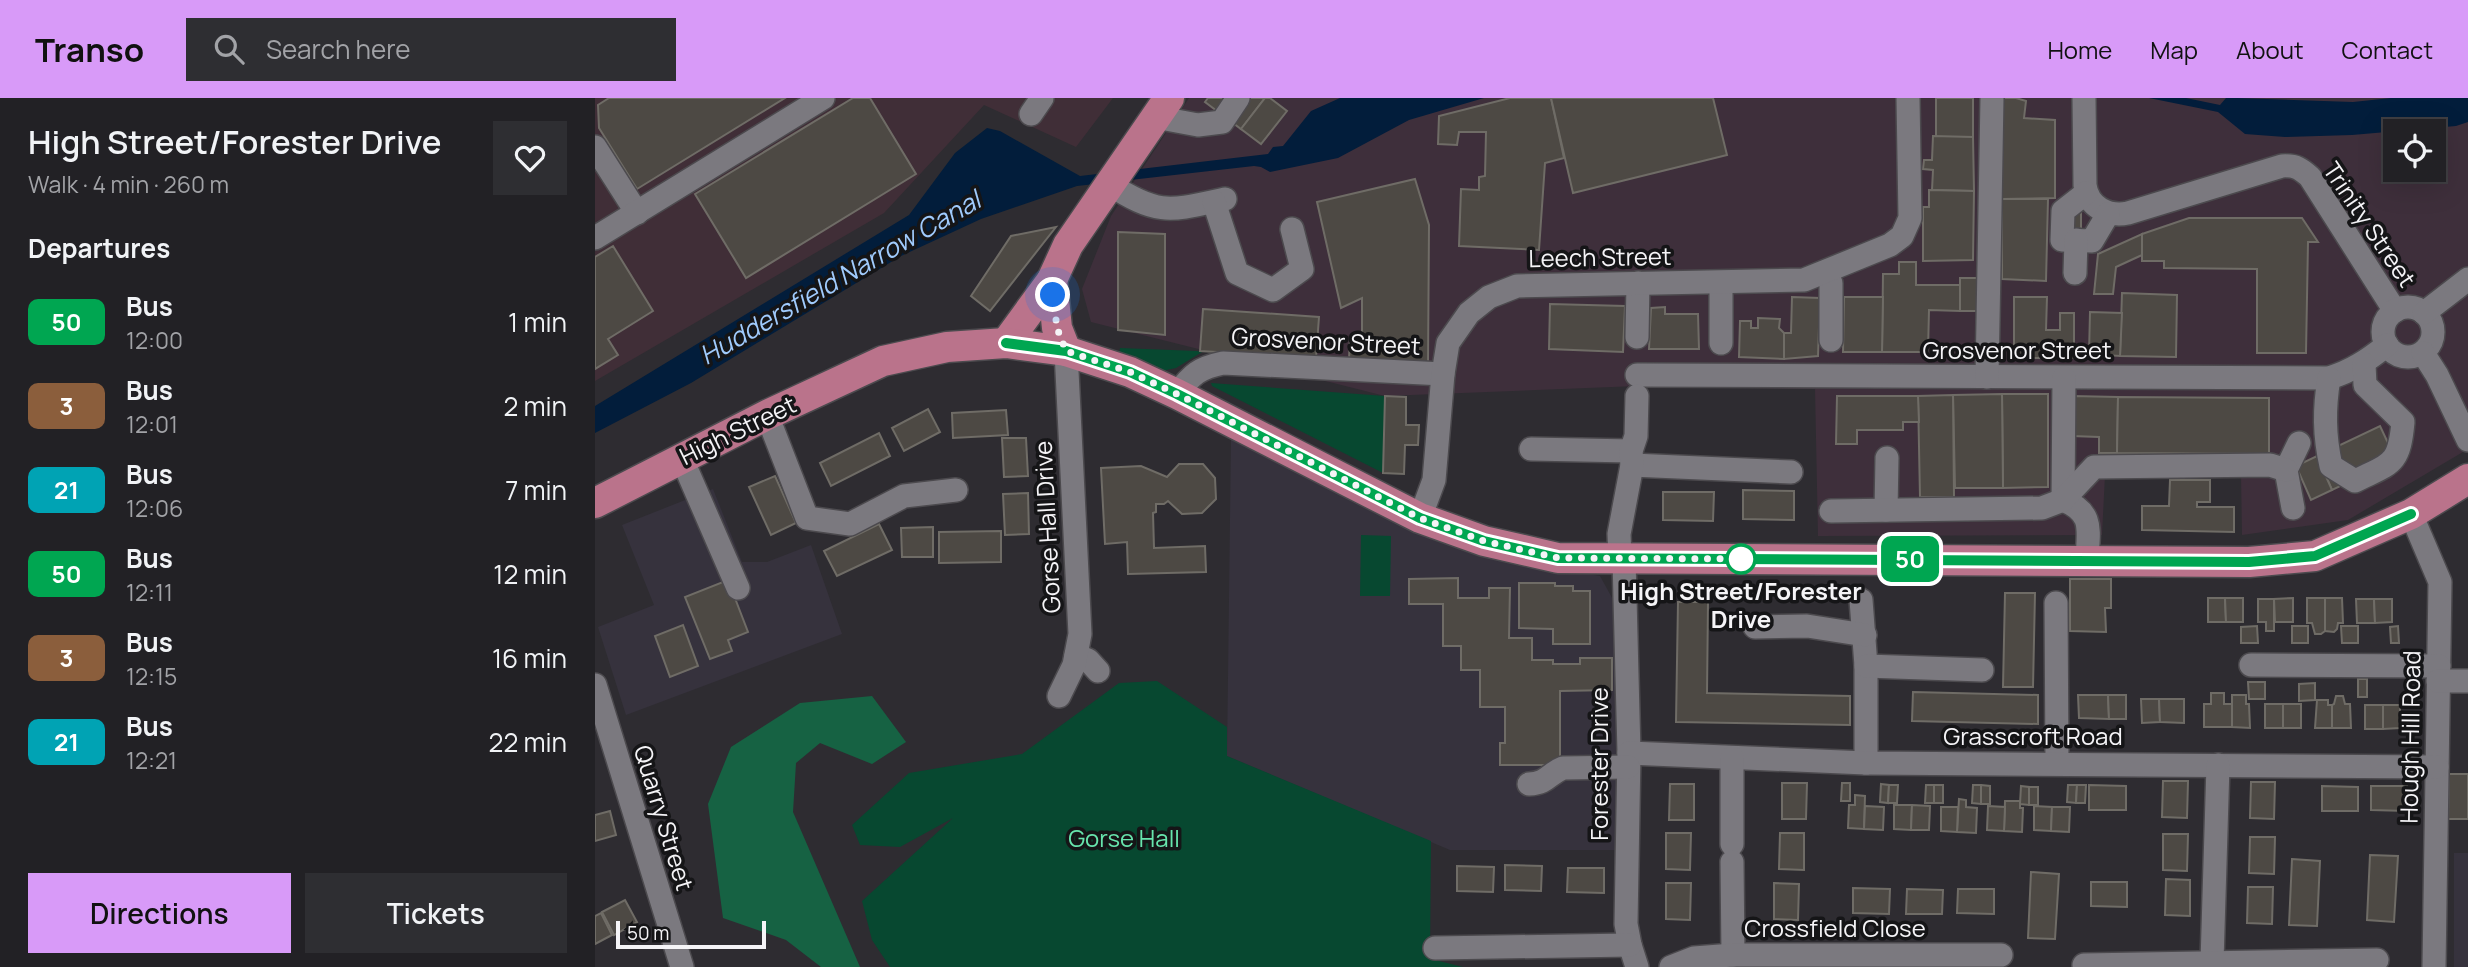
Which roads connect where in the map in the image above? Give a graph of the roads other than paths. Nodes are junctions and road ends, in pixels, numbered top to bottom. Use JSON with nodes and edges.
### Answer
{"nodes":[{"id":1,"x":823,"y":98,"type":"edge"},
{"id":2,"x":1238,"y":98,"type":"edge"},
{"id":3,"x":1908,"y":98,"type":"edge"},
{"id":4,"x":1992,"y":98,"type":"edge"},
{"id":5,"x":2083,"y":101,"type":"edge"},
{"id":6,"x":1162,"y":107,"type":"edge"},
{"id":7,"x":595,"y":147,"type":"edge"},
{"id":8,"x":1110,"y":186,"type":"junction"},
{"id":9,"x":2086,"y":193,"type":"junction"},
{"id":10,"x":637,"y":213,"type":"junction"},
{"id":11,"x":2108,"y":214,"type":"junction"},
{"id":12,"x":1292,"y":229,"type":"dead end"},
{"id":13,"x":595,"y":238,"type":"edge"},
{"id":14,"x":2076,"y":240,"type":"junction"},
{"id":15,"x":1825,"y":272,"type":"junction"},
{"id":16,"x":2075,"y":273,"type":"dead end"},
{"id":17,"x":1052,"y":279,"type":"junction"},
{"id":18,"x":2468,"y":279,"type":"edge"},
{"id":19,"x":1638,"y":283,"type":"junction"},
{"id":20,"x":1721,"y":283,"type":"junction"},
{"id":21,"x":2395,"y":311,"type":"junction"},
{"id":22,"x":2424,"y":313,"type":"junction"},
{"id":23,"x":1637,"y":337,"type":"dead end"},
{"id":24,"x":1831,"y":340,"type":"dead end"},
{"id":25,"x":1006,"y":343,"type":"junction"},
{"id":26,"x":1721,"y":344,"type":"dead end"},
{"id":27,"x":2387,"y":345,"type":"junction"},
{"id":28,"x":1066,"y":351,"type":"junction"},
{"id":29,"x":2423,"y":353,"type":"junction"},
{"id":30,"x":2364,"y":364,"type":"junction"},
{"id":31,"x":1443,"y":374,"type":"junction"},
{"id":32,"x":2437,"y":375,"type":"junction"},
{"id":33,"x":1987,"y":377,"type":"junction"},
{"id":34,"x":2064,"y":378,"type":"junction"},
{"id":35,"x":2329,"y":378,"type":"junction"},
{"id":36,"x":1637,"y":386,"type":"joint"},
{"id":37,"x":1177,"y":394,"type":"junction"},
{"id":38,"x":2468,"y":404,"type":"edge"},
{"id":39,"x":767,"y":415,"type":"junction"},
{"id":40,"x":2468,"y":440,"type":"edge"},
{"id":41,"x":2299,"y":443,"type":"dead end"},
{"id":42,"x":1531,"y":449,"type":"dead end"},
{"id":43,"x":1632,"y":458,"type":"junction"},
{"id":44,"x":1887,"y":458,"type":"dead end"},
{"id":45,"x":681,"y":459,"type":"junction"},
{"id":46,"x":2286,"y":470,"type":"junction"},
{"id":47,"x":1791,"y":472,"type":"dead end"},
{"id":48,"x":2468,"y":478,"type":"edge"},
{"id":49,"x":956,"y":490,"type":"dead end"},
{"id":50,"x":2063,"y":500,"type":"junction"},
{"id":51,"x":595,"y":503,"type":"edge"},
{"id":52,"x":2293,"y":508,"type":"dead end"},
{"id":53,"x":1887,"y":510,"type":"junction"},
{"id":54,"x":1831,"y":511,"type":"dead end"},
{"id":55,"x":2411,"y":514,"type":"junction"},
{"id":56,"x":1420,"y":518,"type":"junction"},
{"id":57,"x":1622,"y":558,"type":"junction"},
{"id":58,"x":2087,"y":560,"type":"junction"},
{"id":59,"x":738,"y":588,"type":"dead end"},
{"id":60,"x":1861,"y":600,"type":"dead end"},
{"id":61,"x":2056,"y":603,"type":"dead end"},
{"id":62,"x":1755,"y":627,"type":"dead end"},
{"id":63,"x":1865,"y":635,"type":"junction"},
{"id":64,"x":1076,"y":655,"type":"junction"},
{"id":65,"x":2252,"y":665,"type":"dead end"},
{"id":66,"x":1866,"y":666,"type":"junction"},
{"id":67,"x":1982,"y":670,"type":"dead end"},
{"id":68,"x":1098,"y":671,"type":"dead end"},
{"id":69,"x":2438,"y":674,"type":"junction"},
{"id":70,"x":2468,"y":681,"type":"edge"},
{"id":71,"x":595,"y":685,"type":"edge"},
{"id":72,"x":1059,"y":696,"type":"dead end"},
{"id":73,"x":1732,"y":758,"type":"junction"},
{"id":74,"x":1629,"y":760,"type":"junction"},
{"id":75,"x":1866,"y":763,"type":"junction"},
{"id":76,"x":2057,"y":763,"type":"junction"},
{"id":77,"x":2218,"y":765,"type":"junction"},
{"id":78,"x":2437,"y":767,"type":"junction"},
{"id":79,"x":1529,"y":784,"type":"dead end"},
{"id":80,"x":1435,"y":948,"type":"dead end"},
{"id":81,"x":1733,"y":955,"type":"junction"},
{"id":82,"x":2001,"y":955,"type":"dead end"},
{"id":83,"x":1634,"y":956,"type":"edge"},
{"id":84,"x":2377,"y":960,"type":"dead end"},
{"id":85,"x":2212,"y":962,"type":"junction"},
{"id":86,"x":2084,"y":965,"type":"dead end"},
{"id":87,"x":682,"y":967,"type":"edge"},
{"id":88,"x":1671,"y":967,"type":"edge"},
{"id":89,"x":2434,"y":967,"type":"edge"}],
"edges":[{"from":1,"to":10,"type":"street"},
{"from":2,"to":6,"type":"street"},
{"from":3,"to":15,"type":"street","name":"Leech Street"},
{"from":4,"to":33,"type":"street"},
{"from":5,"to":9,"type":"street"},
{"from":6,"to":8,"type":"main road"},
{"from":7,"to":10,"type":"street"},
{"from":8,"to":12,"type":"street"},
{"from":8,"to":17,"type":"main road"},
{"from":9,"to":11,"type":"street"},
{"from":9,"to":14,"type":"street"},
{"from":10,"to":13,"type":"street"},
{"from":11,"to":14,"type":"street"},
{"from":11,"to":21,"type":"street","name":"Trinity Street"},
{"from":14,"to":16,"type":"street"},
{"from":15,"to":20,"type":"street","name":"Leech Street"},
{"from":15,"to":24,"type":"street"},
{"from":17,"to":25,"type":"main road"},
{"from":17,"to":28,"type":"main road"},
{"from":18,"to":22,"type":"street"},
{"from":19,"to":20,"type":"street","name":"Leech Street"},
{"from":19,"to":23,"type":"street"},
{"from":19,"to":31,"type":"street","name":"Leech Street"},
{"from":20,"to":26,"type":"street"},
{"from":21,"to":22,"type":"street"},
{"from":21,"to":27,"type":"street"},
{"from":22,"to":29,"type":"street"},
{"from":25,"to":28,"type":"main road"},
{"from":25,"to":39,"type":"main road","name":"High Street"},
{"from":27,"to":29,"type":"street"},
{"from":27,"to":30,"type":"street","name":"Grosvenor Street"},
{"from":28,"to":37,"type":"main road"},
{"from":28,"to":64,"type":"street","name":"Gorse Hall Drive"},
{"from":29,"to":32,"type":"street"},
{"from":30,"to":35,"type":"street","name":"Grosvenor Street"},
{"from":30,"to":35,"type":"street"},
{"from":31,"to":37,"type":"street","name":"Grosvenor Street"},
{"from":31,"to":56,"type":"street","name":"Leech Street"},
{"from":32,"to":38,"type":"street"},
{"from":32,"to":40,"type":"street"},
{"from":33,"to":34,"type":"street","name":"Grosvenor Street"},
{"from":33,"to":36,"type":"street","name":"Grosvenor Street"},
{"from":34,"to":35,"type":"street","name":"Grosvenor Street"},
{"from":34,"to":50,"type":"street"},
{"from":36,"to":43,"type":"street","name":"Forester Drive"},
{"from":37,"to":56,"type":"main road"},
{"from":39,"to":45,"type":"main road","name":"High Street"},
{"from":39,"to":49,"type":"street"},
{"from":41,"to":46,"type":"street"},
{"from":42,"to":43,"type":"street"},
{"from":43,"to":47,"type":"street"},
{"from":43,"to":57,"type":"street","name":"Forester Drive"},
{"from":44,"to":53,"type":"street"},
{"from":45,"to":51,"type":"main road","name":"High Street"},
{"from":45,"to":59,"type":"street"},
{"from":46,"to":50,"type":"street"},
{"from":46,"to":52,"type":"street"},
{"from":48,"to":55,"type":"main road"},
{"from":50,"to":53,"type":"street"},
{"from":50,"to":58,"type":"street"},
{"from":53,"to":54,"type":"street"},
{"from":55,"to":58,"type":"main road"},
{"from":55,"to":69,"type":"street","name":"Hough Hill Road"},
{"from":56,"to":57,"type":"main road"},
{"from":57,"to":58,"type":"main road"},
{"from":57,"to":74,"type":"street","name":"Forester Drive"},
{"from":60,"to":63,"type":"street"},
{"from":61,"to":76,"type":"street"},
{"from":62,"to":63,"type":"street"},
{"from":63,"to":66,"type":"street"},
{"from":64,"to":68,"type":"street"},
{"from":64,"to":72,"type":"street","name":"Gorse Hall Drive"},
{"from":65,"to":69,"type":"street"},
{"from":66,"to":67,"type":"street"},
{"from":66,"to":75,"type":"street"},
{"from":69,"to":70,"type":"street"},
{"from":69,"to":78,"type":"street","name":"Hough Hill Road"},
{"from":71,"to":87,"type":"street","name":"Quarry Street"},
{"from":73,"to":74,"type":"street","name":"Grasscroft Road"},
{"from":73,"to":75,"type":"street","name":"Grasscroft Road"},
{"from":73,"to":81,"type":"street"},
{"from":74,"to":79,"type":"street","name":"Grasscroft Road"},
{"from":74,"to":83,"type":"street","name":"Forester Drive"},
{"from":75,"to":76,"type":"street","name":"Grasscroft Road"},
{"from":76,"to":77,"type":"street","name":"Grasscroft Road"},
{"from":77,"to":78,"type":"street","name":"Grasscroft Road"},
{"from":77,"to":85,"type":"street"},
{"from":78,"to":89,"type":"street","name":"Hough Hill Road"},
{"from":80,"to":83,"type":"street"},
{"from":81,"to":82,"type":"street","name":"Crossfield Close"},
{"from":81,"to":88,"type":"street","name":"Crossfield Close"},
{"from":84,"to":85,"type":"street"},
{"from":85,"to":86,"type":"street"}]}
